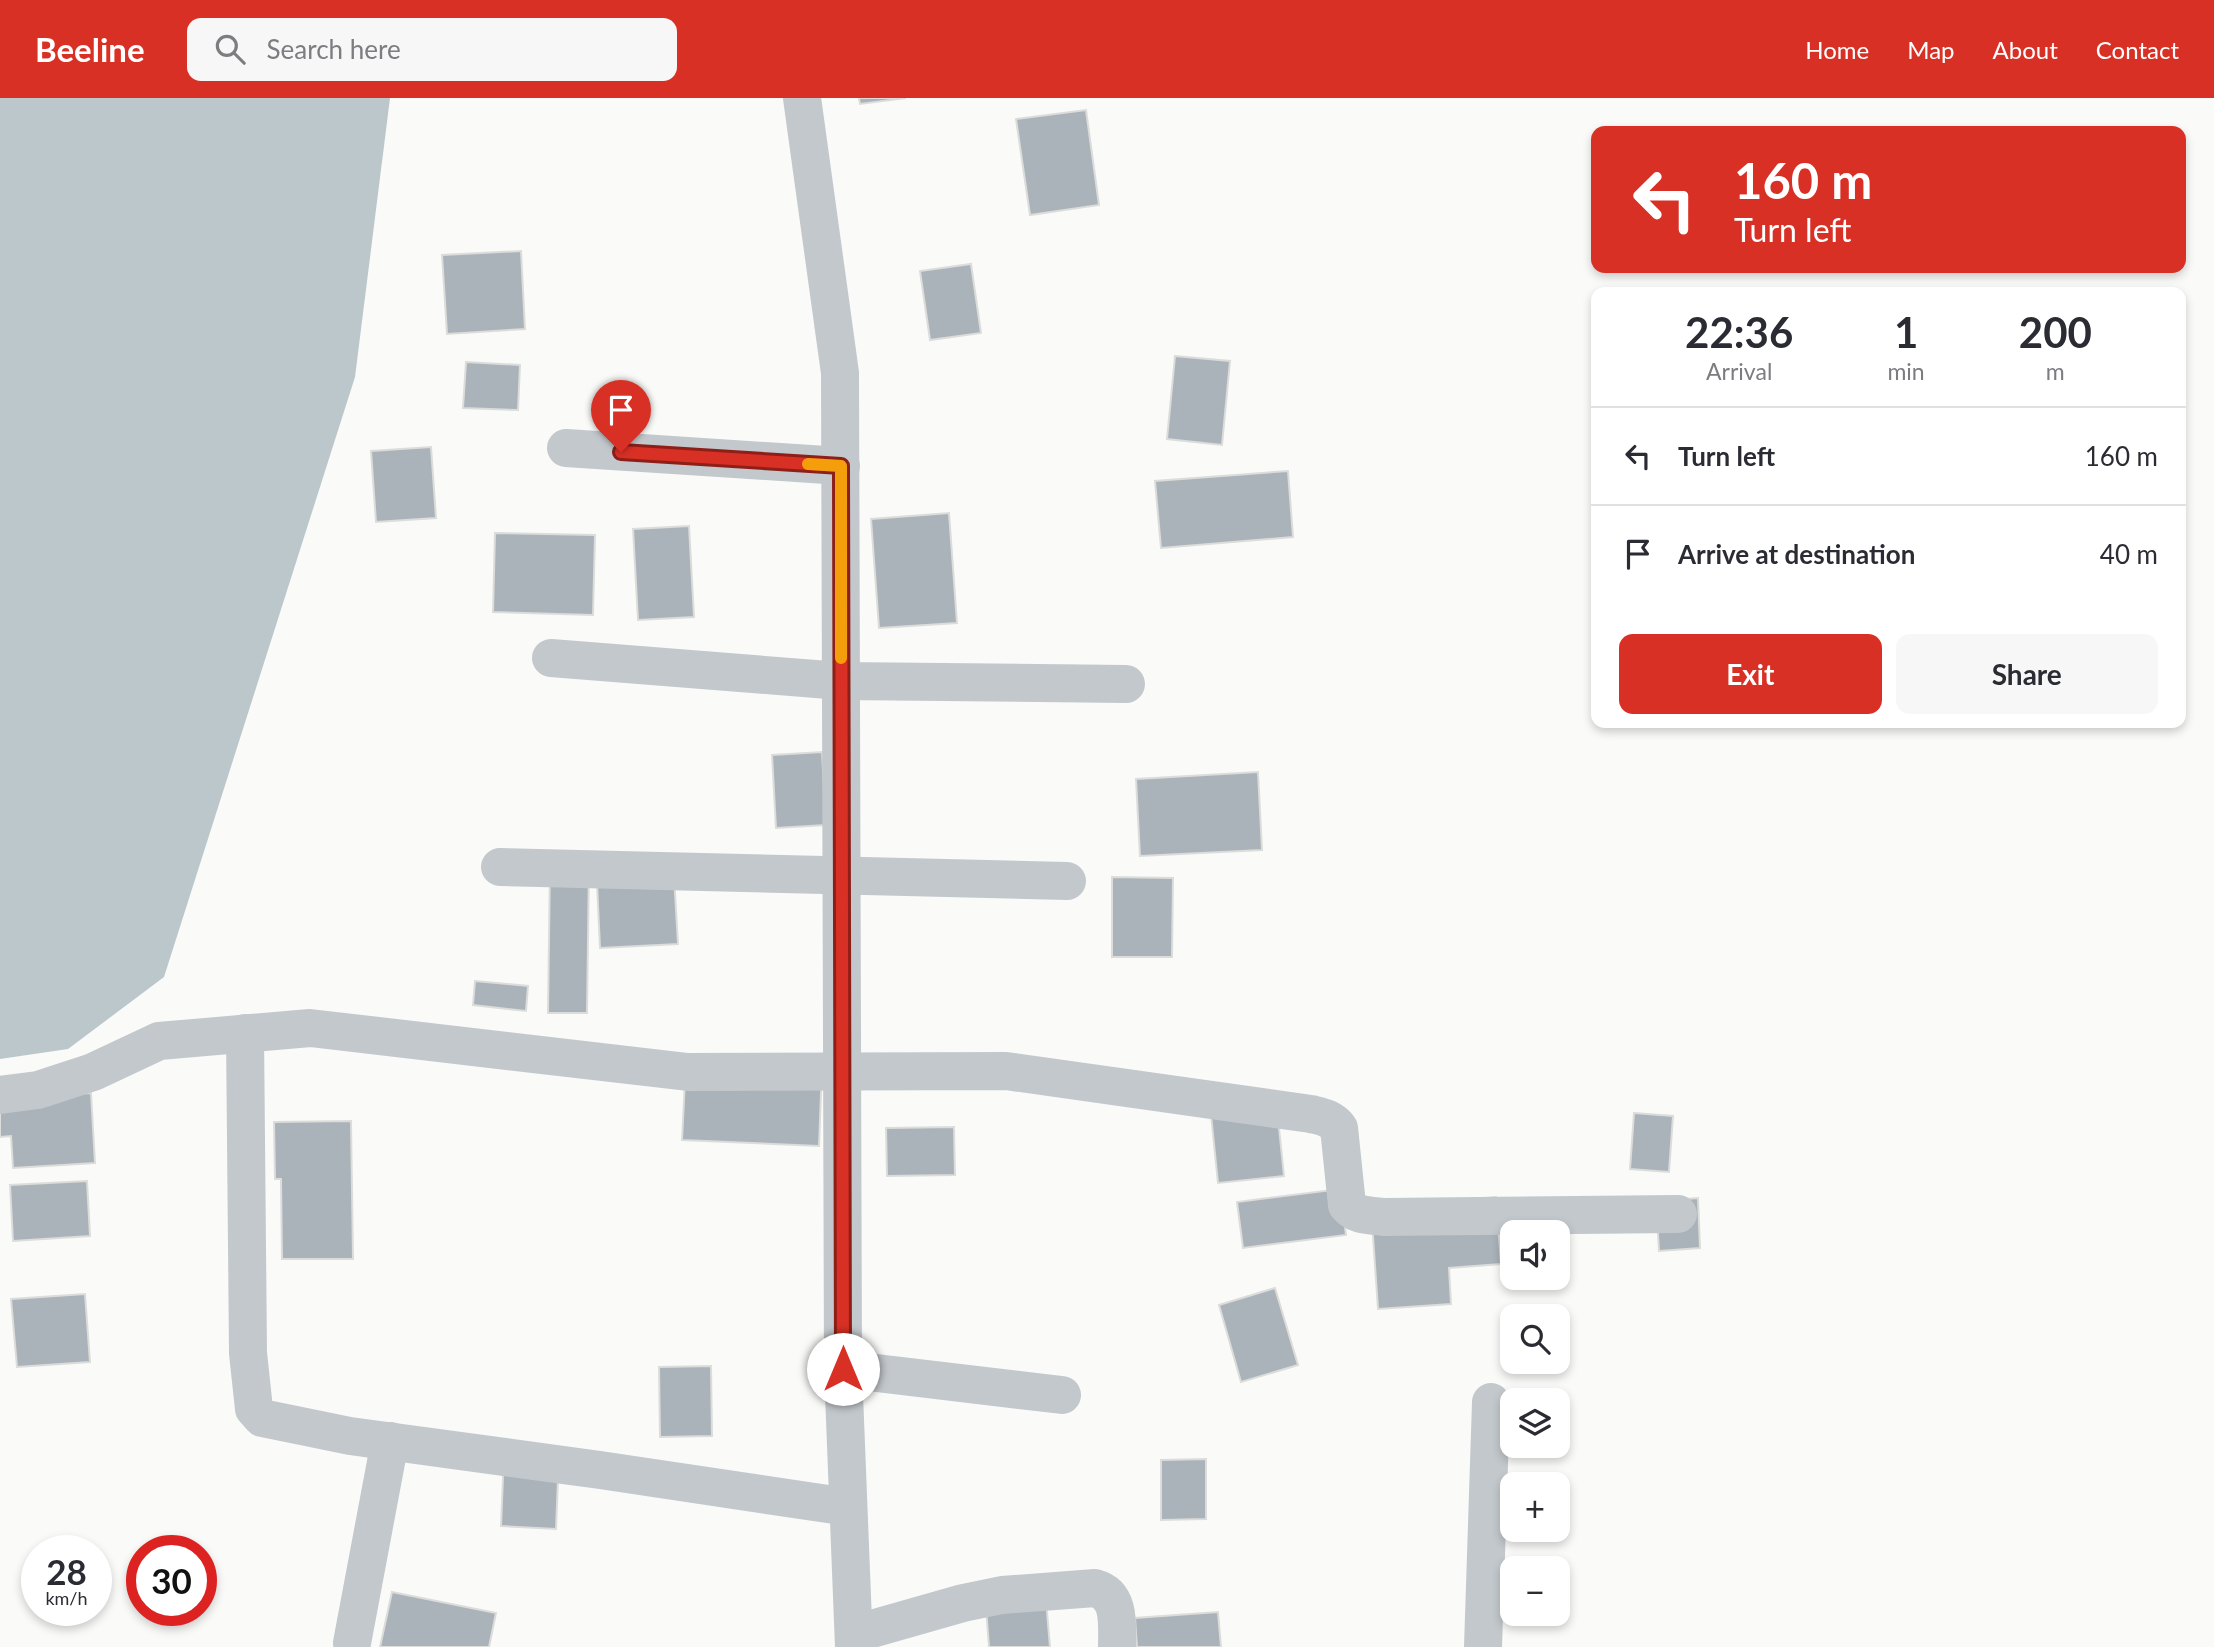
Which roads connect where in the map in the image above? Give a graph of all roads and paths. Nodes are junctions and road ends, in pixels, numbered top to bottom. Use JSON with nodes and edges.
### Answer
{"nodes":[{"id":1,"x":802,"y":98,"type":"edge"},
{"id":2,"x":566,"y":449,"type":"dead end"},
{"id":3,"x":841,"y":466,"type":"junction"},
{"id":4,"x":551,"y":658,"type":"dead end"},
{"id":5,"x":841,"y":681,"type":"junction"},
{"id":6,"x":1126,"y":684,"type":"dead end"},
{"id":7,"x":500,"y":867,"type":"dead end"},
{"id":8,"x":842,"y":875,"type":"junction"},
{"id":9,"x":1067,"y":881,"type":"dead end"},
{"id":10,"x":245,"y":1033,"type":"junction"},
{"id":11,"x":842,"y":1072,"type":"junction"},
{"id":12,"x":0,"y":1095,"type":"edge"},
{"id":13,"x":1678,"y":1214,"type":"dead end"},
{"id":14,"x":843,"y":1369,"type":"junction"},
{"id":15,"x":1062,"y":1395,"type":"dead end"},
{"id":16,"x":1491,"y":1402,"type":"dead end"},
{"id":17,"x":390,"y":1441,"type":"junction"},
{"id":18,"x":849,"y":1507,"type":"junction"},
{"id":19,"x":854,"y":1641,"type":"edge"},
{"id":20,"x":352,"y":1643,"type":"dead end"},
{"id":21,"x":1116,"y":1647,"type":"edge"},
{"id":22,"x":1483,"y":1647,"type":"edge"}],
"edges":[{"from":1,"to":3,"type":"street"},
{"from":2,"to":3,"type":"street"},
{"from":3,"to":5,"type":"street"},
{"from":4,"to":5,"type":"street"},
{"from":5,"to":6,"type":"street"},
{"from":5,"to":8,"type":"street"},
{"from":7,"to":8,"type":"street"},
{"from":8,"to":9,"type":"street"},
{"from":8,"to":11,"type":"street"},
{"from":10,"to":11,"type":"street"},
{"from":10,"to":12,"type":"street"},
{"from":10,"to":17,"type":"street"},
{"from":11,"to":13,"type":"street"},
{"from":11,"to":14,"type":"street"},
{"from":14,"to":15,"type":"street"},
{"from":14,"to":18,"type":"street"},
{"from":16,"to":22,"type":"street"},
{"from":17,"to":18,"type":"street"},
{"from":17,"to":20,"type":"street"},
{"from":18,"to":19,"type":"street"},
{"from":19,"to":21,"type":"street"}]}
